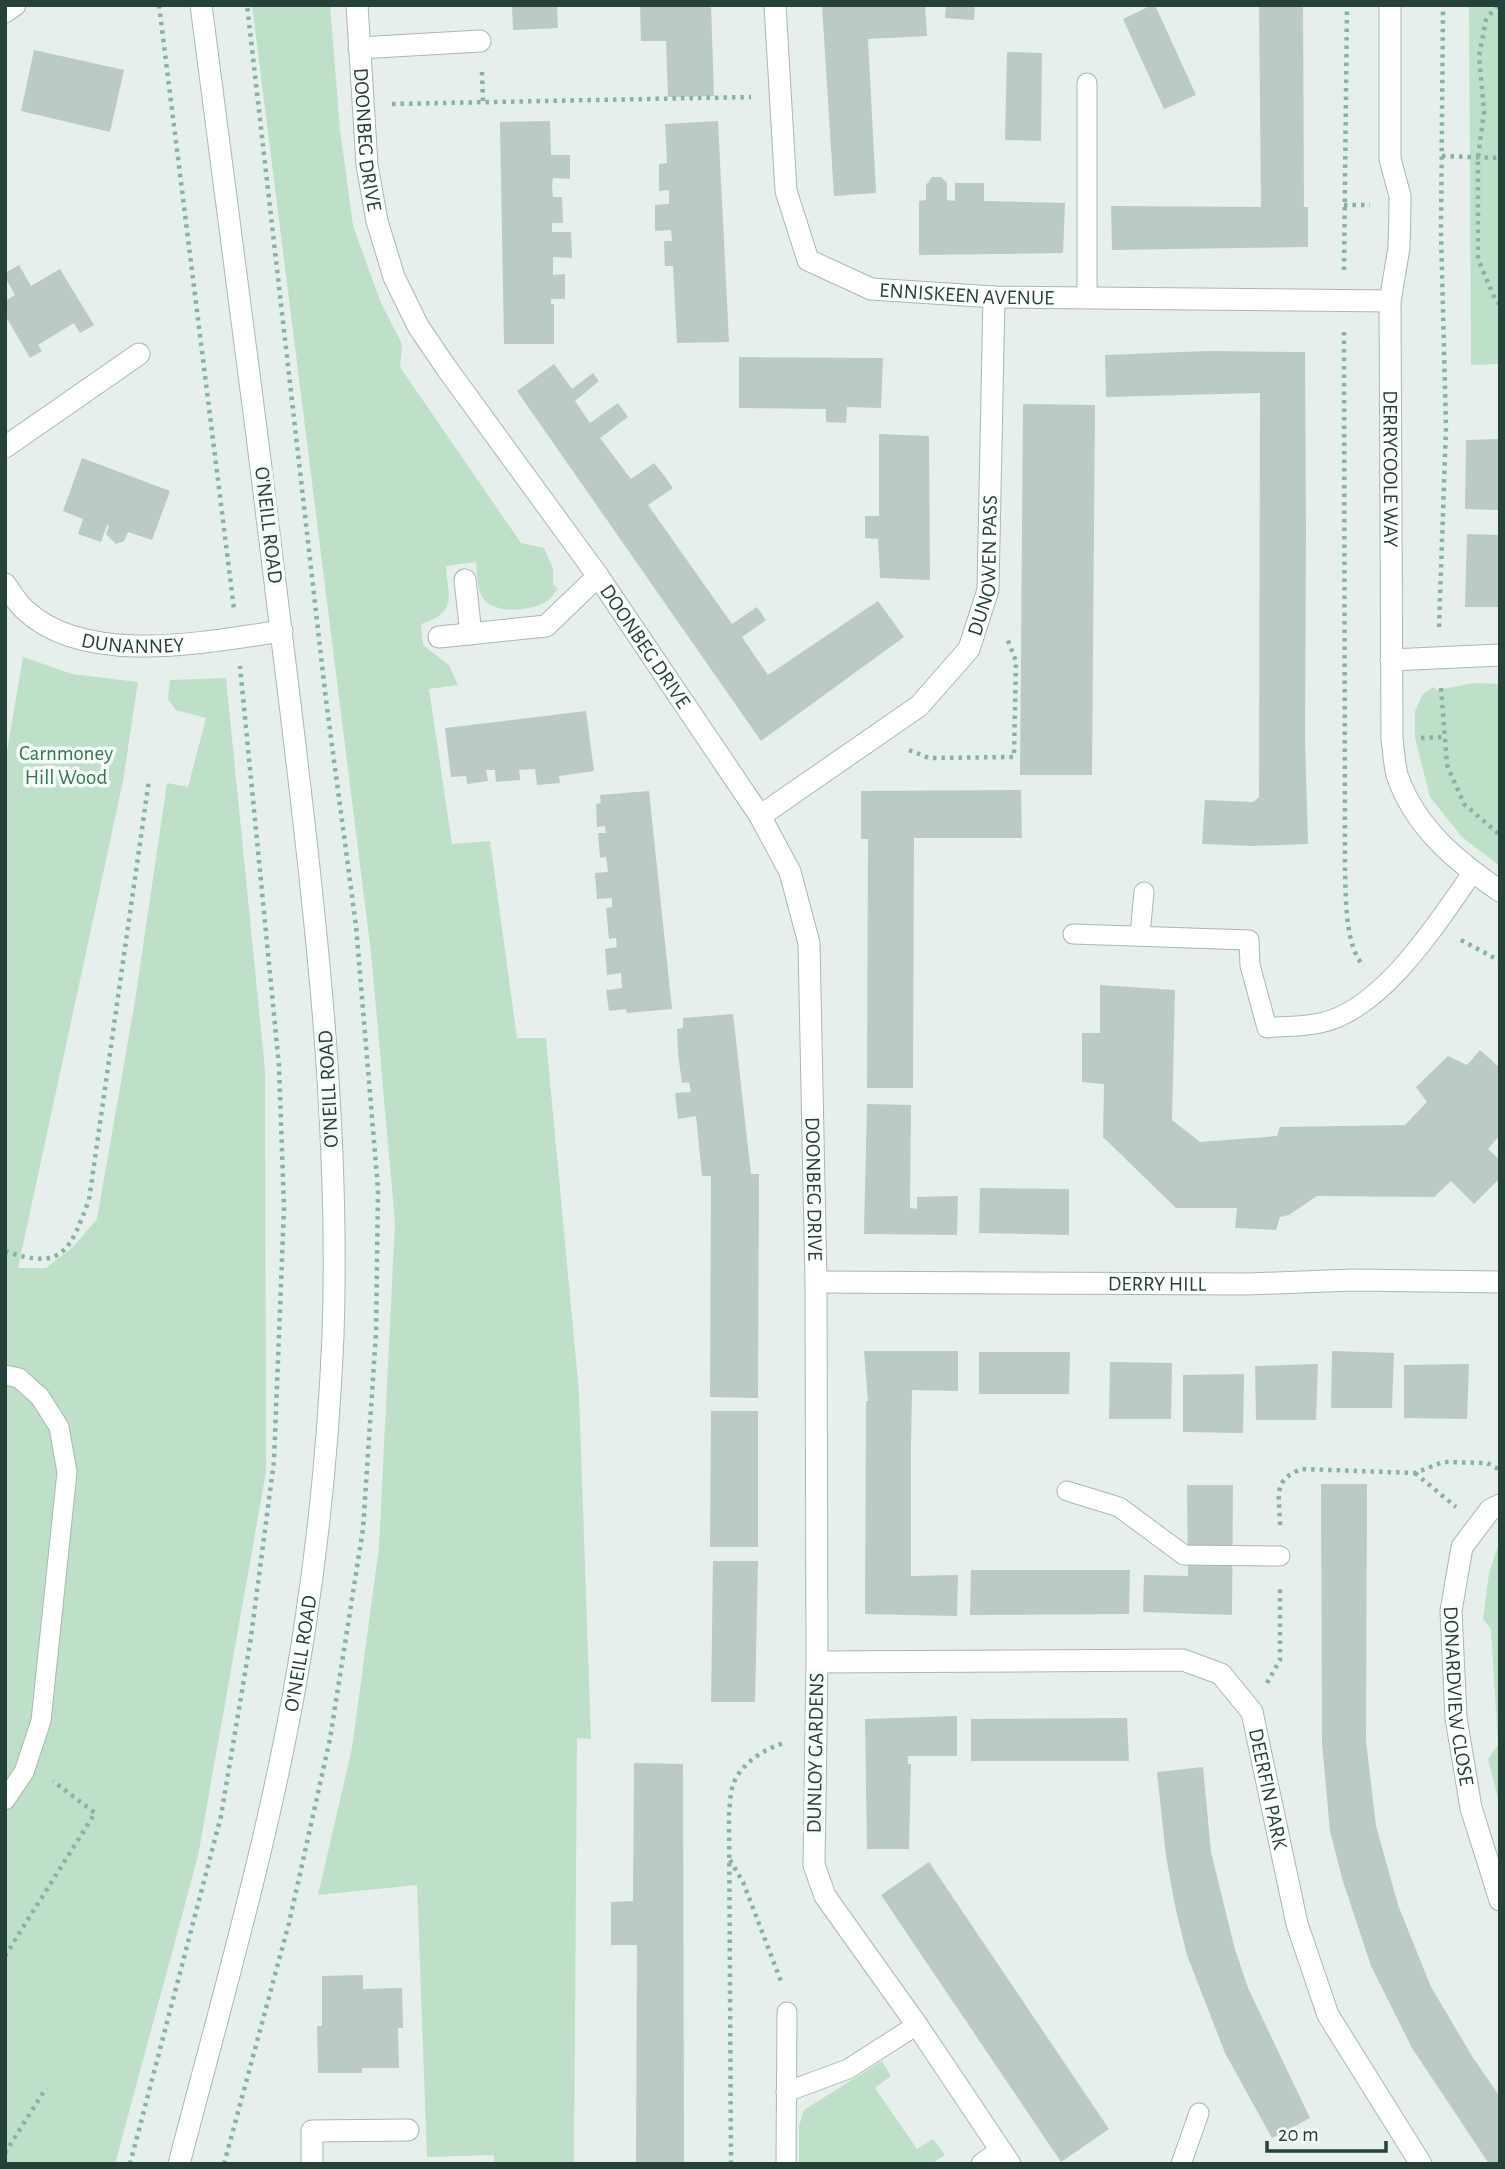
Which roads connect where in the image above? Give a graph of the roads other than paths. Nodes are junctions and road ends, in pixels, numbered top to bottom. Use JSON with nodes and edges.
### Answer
{"nodes":[{"id":1,"x":15,"y":5,"type":"edge"},
{"id":2,"x":201,"y":5,"type":"edge"},
{"id":3,"x":357,"y":5,"type":"edge"},
{"id":4,"x":775,"y":5,"type":"edge"},
{"id":5,"x":1390,"y":5,"type":"edge"},
{"id":6,"x":5,"y":12,"type":"edge"},
{"id":7,"x":480,"y":41,"type":"dead end"},
{"id":8,"x":359,"y":48,"type":"junction"},
{"id":9,"x":1087,"y":83,"type":"dead end"},
{"id":10,"x":994,"y":297,"type":"junction"},
{"id":11,"x":1087,"y":298,"type":"junction"},
{"id":12,"x":1390,"y":301,"type":"junction"},
{"id":13,"x":139,"y":354,"type":"dead end"},
{"id":14,"x":5,"y":447,"type":"edge"},
{"id":15,"x":598,"y":576,"type":"junction"},
{"id":16,"x":465,"y":580,"type":"dead end"},
{"id":17,"x":5,"y":584,"type":"edge"},
{"id":18,"x":282,"y":631,"type":"junction"},
{"id":19,"x":471,"y":635,"type":"junction"},
{"id":20,"x":439,"y":638,"type":"dead end"},
{"id":21,"x":1500,"y":655,"type":"edge"},
{"id":22,"x":1391,"y":660,"type":"junction"},
{"id":23,"x":761,"y":816,"type":"junction"},
{"id":24,"x":1473,"y":872,"type":"junction"},
{"id":25,"x":1500,"y":891,"type":"edge"},
{"id":26,"x":1144,"y":892,"type":"dead end"},
{"id":27,"x":1073,"y":934,"type":"dead end"},
{"id":28,"x":1140,"y":935,"type":"junction"},
{"id":29,"x":816,"y":1282,"type":"junction"},
{"id":30,"x":1500,"y":1282,"type":"edge"},
{"id":31,"x":5,"y":1375,"type":"edge"},
{"id":32,"x":1067,"y":1491,"type":"dead end"},
{"id":33,"x":1500,"y":1505,"type":"edge"},
{"id":34,"x":1280,"y":1556,"type":"road end"},
{"id":35,"x":817,"y":1662,"type":"junction"},
{"id":36,"x":5,"y":1800,"type":"edge"},
{"id":37,"x":1500,"y":1900,"type":"edge"},
{"id":38,"x":787,"y":2012,"type":"road end"},
{"id":39,"x":917,"y":2025,"type":"junction"},
{"id":40,"x":786,"y":2092,"type":"junction"},
{"id":41,"x":1199,"y":2113,"type":"dead end"},
{"id":42,"x":408,"y":2130,"type":"dead end"},
{"id":43,"x":1005,"y":2157,"type":"edge"},
{"id":44,"x":179,"y":2164,"type":"edge"},
{"id":45,"x":312,"y":2164,"type":"edge"},
{"id":46,"x":786,"y":2164,"type":"edge"},
{"id":47,"x":982,"y":2164,"type":"edge"},
{"id":48,"x":1181,"y":2164,"type":"edge"},
{"id":49,"x":1421,"y":2164,"type":"edge"}],
"edges":[{"from":1,"to":6,"type":"street"},
{"from":2,"to":18,"type":"street","name":"O'NEILL ROAD"},
{"from":3,"to":8,"type":"street","name":"DOONBEG DRIVE"},
{"from":4,"to":10,"type":"street","name":"ENNISKEEN AVENUE"},
{"from":5,"to":12,"type":"street","name":"DERRYCOOLE WAY"},
{"from":7,"to":8,"type":"street","name":"DOONBEG DRIVE"},
{"from":8,"to":15,"type":"street","name":"DOONBEG DRIVE"},
{"from":9,"to":11,"type":"lane"},
{"from":10,"to":11,"type":"street","name":"ENNISKEEN AVENUE"},
{"from":10,"to":23,"type":"street","name":"DUNOWEN PASS"},
{"from":11,"to":12,"type":"street","name":"ENNISKEEN AVENUE"},
{"from":12,"to":22,"type":"street","name":"DERRYCOOLE WAY"},
{"from":13,"to":14,"type":"street"},
{"from":15,"to":19,"type":"street"},
{"from":15,"to":23,"type":"street","name":"DOONBEG DRIVE"},
{"from":16,"to":19,"type":"street"},
{"from":17,"to":18,"type":"street","name":"DUNANNEY"},
{"from":18,"to":44,"type":"street","name":"O'NEILL ROAD"},
{"from":19,"to":20,"type":"street"},
{"from":21,"to":22,"type":"street"},
{"from":22,"to":24,"type":"street","name":"DERRYCOOLE WAY"},
{"from":23,"to":29,"type":"street","name":"DOONBEG DRIVE"},
{"from":24,"to":25,"type":"street","name":"DERRYCOOLE WAY"},
{"from":24,"to":28,"type":"lane"},
{"from":26,"to":28,"type":"lane"},
{"from":27,"to":28,"type":"lane"},
{"from":29,"to":30,"type":"street","name":"DERRY HILL"},
{"from":29,"to":35,"type":"street","name":"DUNLOY GARDENS"},
{"from":31,"to":36,"type":"lane"},
{"from":32,"to":34,"type":"lane"},
{"from":33,"to":37,"type":"street","name":"DONARDVIEW CLOSE"},
{"from":35,"to":39,"type":"street","name":"DUNLOY GARDENS"},
{"from":35,"to":49,"type":"street","name":"DEERFIN PARK"},
{"from":38,"to":40,"type":"lane"},
{"from":39,"to":40,"type":"lane"},
{"from":39,"to":43,"type":"street","name":"DUNLOY GARDENS"},
{"from":40,"to":46,"type":"lane"},
{"from":41,"to":48,"type":"lane"},
{"from":42,"to":45,"type":"street"},
{"from":43,"to":47,"type":"street"}]}
